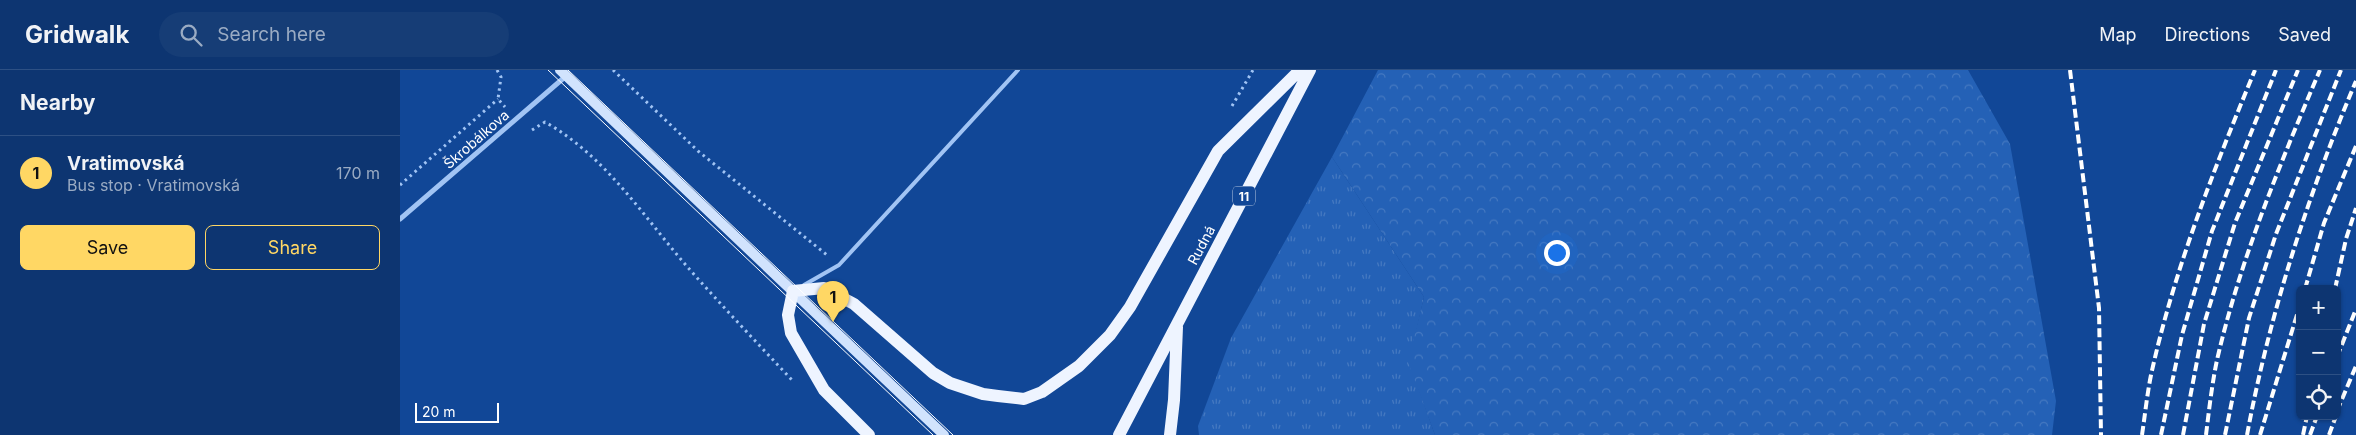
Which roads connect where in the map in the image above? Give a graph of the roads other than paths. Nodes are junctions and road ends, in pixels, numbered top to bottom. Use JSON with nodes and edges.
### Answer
{"nodes":[{"id":1,"x":1018,"y":70,"type":"edge"},
{"id":2,"x":1300,"y":70,"type":"edge"},
{"id":3,"x":1310,"y":70,"type":"edge"},
{"id":4,"x":563,"y":73,"type":"edge"},
{"id":5,"x":400,"y":219,"type":"edge"},
{"id":6,"x":793,"y":291,"type":"junction"},
{"id":7,"x":1177,"y":322,"type":"junction"},
{"id":8,"x":869,"y":435,"type":"edge"},
{"id":9,"x":944,"y":435,"type":"edge"},
{"id":10,"x":1119,"y":435,"type":"edge"},
{"id":11,"x":1170,"y":435,"type":"edge"}],
"edges":[{"from":1,"to":6,"type":"lane"},
{"from":2,"to":6,"type":"main road"},
{"from":3,"to":7,"type":"main road","name":"Rudná","number":"11"},
{"from":4,"to":5,"type":"street","name":"Škrobálkova"},
{"from":4,"to":6,"type":"street"},
{"from":6,"to":8,"type":"main road"},
{"from":6,"to":9,"type":"street"},
{"from":7,"to":10,"type":"main road","name":"Rudná","number":"11"},
{"from":7,"to":11,"type":"main road"}]}
